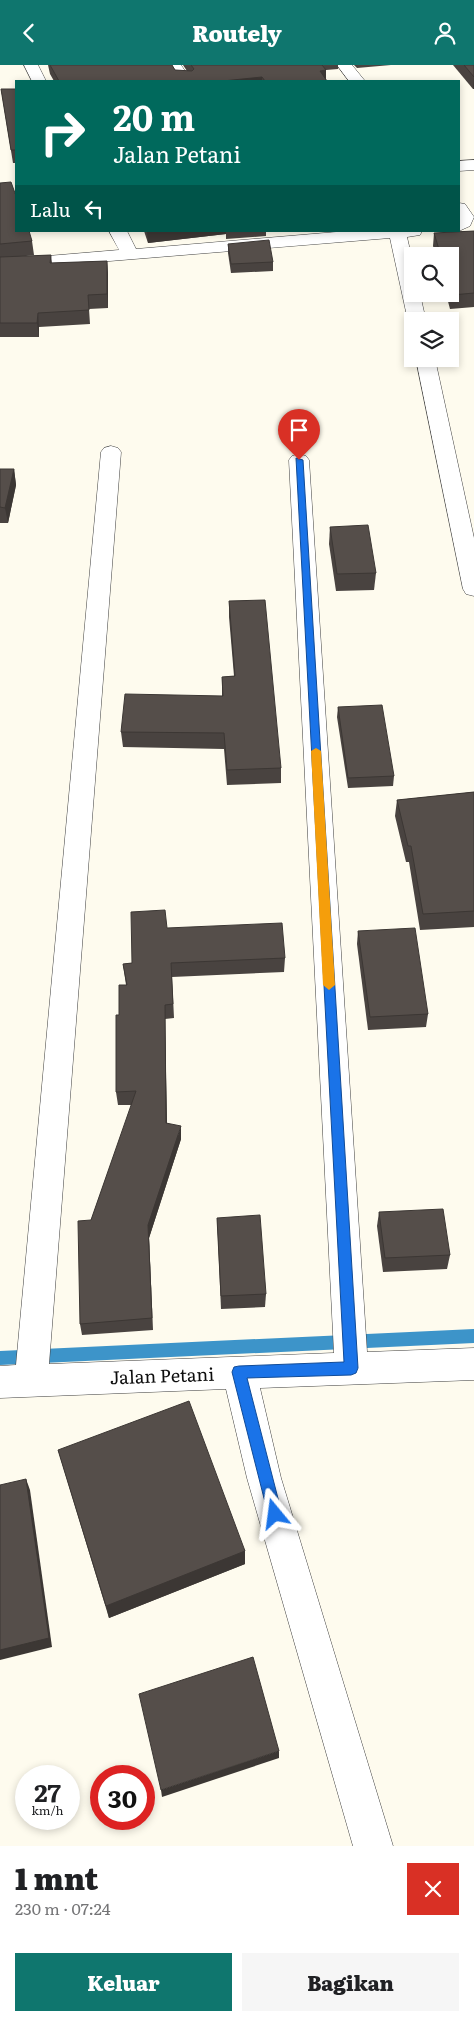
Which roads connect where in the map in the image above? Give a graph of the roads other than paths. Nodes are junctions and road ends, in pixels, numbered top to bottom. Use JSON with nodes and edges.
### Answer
{"nodes":[{"id":1,"x":31,"y":65,"type":"edge"},
{"id":2,"x":174,"y":65,"type":"edge"},
{"id":3,"x":344,"y":65,"type":"edge"},
{"id":4,"x":38,"y":80,"type":"edge"},
{"id":5,"x":183,"y":80,"type":"edge"},
{"id":6,"x":356,"y":80,"type":"edge"},
{"id":7,"x":474,"y":165,"type":"edge"},
{"id":8,"x":460,"y":166,"type":"edge"},
{"id":9,"x":460,"y":210,"type":"edge"},
{"id":10,"x":460,"y":224,"type":"edge"},
{"id":11,"x":119,"y":232,"type":"edge"},
{"id":12,"x":406,"y":232,"type":"edge"},
{"id":13,"x":131,"y":255,"type":"junction"},
{"id":14,"x":0,"y":265,"type":"edge"},
{"id":15,"x":416,"y":312,"type":"edge"},
{"id":16,"x":427,"y":367,"type":"edge"},
{"id":17,"x":111,"y":452,"type":"dead end"},
{"id":18,"x":299,"y":460,"type":"dead end"},
{"id":19,"x":474,"y":589,"type":"edge"},
{"id":20,"x":474,"y":1364,"type":"edge"},
{"id":21,"x":351,"y":1366,"type":"junction"},
{"id":22,"x":239,"y":1372,"type":"junction"},
{"id":23,"x":15,"y":1381,"type":"edge"},
{"id":24,"x":373,"y":1846,"type":"edge"}],
"edges":[{"from":1,"to":4,"type":"street"},
{"from":2,"to":5,"type":"street"},
{"from":3,"to":6,"type":"street"},
{"from":7,"to":8,"type":"street"},
{"from":9,"to":10,"type":"street"},
{"from":11,"to":13,"type":"street"},
{"from":12,"to":13,"type":"street"},
{"from":12,"to":15,"type":"street"},
{"from":13,"to":14,"type":"street"},
{"from":16,"to":19,"type":"street"},
{"from":17,"to":23,"type":"street"},
{"from":18,"to":21,"type":"street"},
{"from":20,"to":21,"type":"street","name":"Jalan Petani"},
{"from":21,"to":22,"type":"street","name":"Jalan Petani"},
{"from":22,"to":23,"type":"street","name":"Jalan Petani"},
{"from":22,"to":24,"type":"street"}]}
